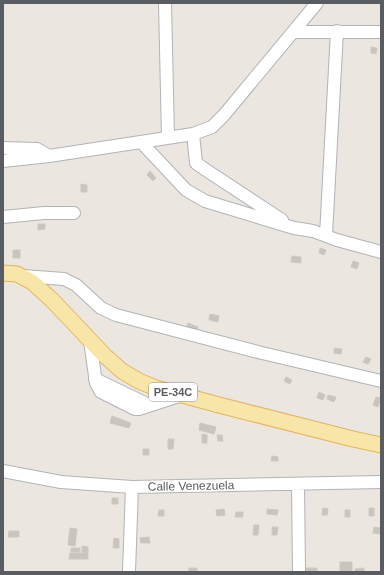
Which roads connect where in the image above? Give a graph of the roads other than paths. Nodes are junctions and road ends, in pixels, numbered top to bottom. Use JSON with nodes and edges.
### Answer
{"nodes":[{"id":1,"x":165,"y":3,"type":"edge"},
{"id":2,"x":317,"y":3,"type":"edge"},
{"id":3,"x":337,"y":31,"type":"junction"},
{"id":4,"x":294,"y":32,"type":"junction"},
{"id":5,"x":381,"y":32,"type":"edge"},
{"id":6,"x":193,"y":134,"type":"junction"},
{"id":7,"x":168,"y":138,"type":"junction"},
{"id":8,"x":142,"y":142,"type":"junction"},
{"id":9,"x":3,"y":148,"type":"edge"},
{"id":10,"x":49,"y":156,"type":"junction"},
{"id":11,"x":3,"y":160,"type":"edge"},
{"id":12,"x":74,"y":213,"type":"dead end"},
{"id":13,"x":3,"y":217,"type":"edge"},
{"id":14,"x":294,"y":228,"type":"junction"},
{"id":15,"x":326,"y":235,"type":"junction"},
{"id":16,"x":381,"y":252,"type":"edge"},
{"id":17,"x":3,"y":273,"type":"edge"},
{"id":18,"x":23,"y":276,"type":"junction"},
{"id":19,"x":90,"y":341,"type":"junction"},
{"id":20,"x":381,"y":381,"type":"edge"},
{"id":21,"x":182,"y":395,"type":"junction"},
{"id":22,"x":381,"y":445,"type":"edge"},
{"id":23,"x":3,"y":471,"type":"edge"},
{"id":24,"x":381,"y":482,"type":"edge"},
{"id":25,"x":298,"y":484,"type":"junction"},
{"id":26,"x":132,"y":487,"type":"junction"},
{"id":27,"x":129,"y":572,"type":"edge"},
{"id":28,"x":299,"y":572,"type":"edge"}],
"edges":[{"from":1,"to":7,"type":"street"},
{"from":2,"to":4,"type":"street"},
{"from":3,"to":4,"type":"street"},
{"from":3,"to":5,"type":"street"},
{"from":3,"to":15,"type":"street"},
{"from":4,"to":6,"type":"street"},
{"from":6,"to":7,"type":"street"},
{"from":6,"to":14,"type":"street"},
{"from":7,"to":8,"type":"street"},
{"from":8,"to":10,"type":"street"},
{"from":8,"to":14,"type":"street"},
{"from":9,"to":10,"type":"street"},
{"from":10,"to":11,"type":"street"},
{"from":12,"to":13,"type":"street"},
{"from":14,"to":15,"type":"street"},
{"from":15,"to":16,"type":"street"},
{"from":17,"to":18,"type":"main road","number":"PE-34C"},
{"from":18,"to":19,"type":"main road","number":"PE-34C"},
{"from":18,"to":20,"type":"street"},
{"from":19,"to":21,"type":"main road","number":"PE-34C"},
{"from":19,"to":21,"type":"street"},
{"from":21,"to":22,"type":"main road","number":"PE-34C"},
{"from":23,"to":26,"type":"street","name":"Calle Venezuela"},
{"from":24,"to":25,"type":"street","name":"Calle Venezuela"},
{"from":25,"to":26,"type":"street","name":"Calle Venezuela"},
{"from":25,"to":28,"type":"street"},
{"from":26,"to":27,"type":"street"}]}
